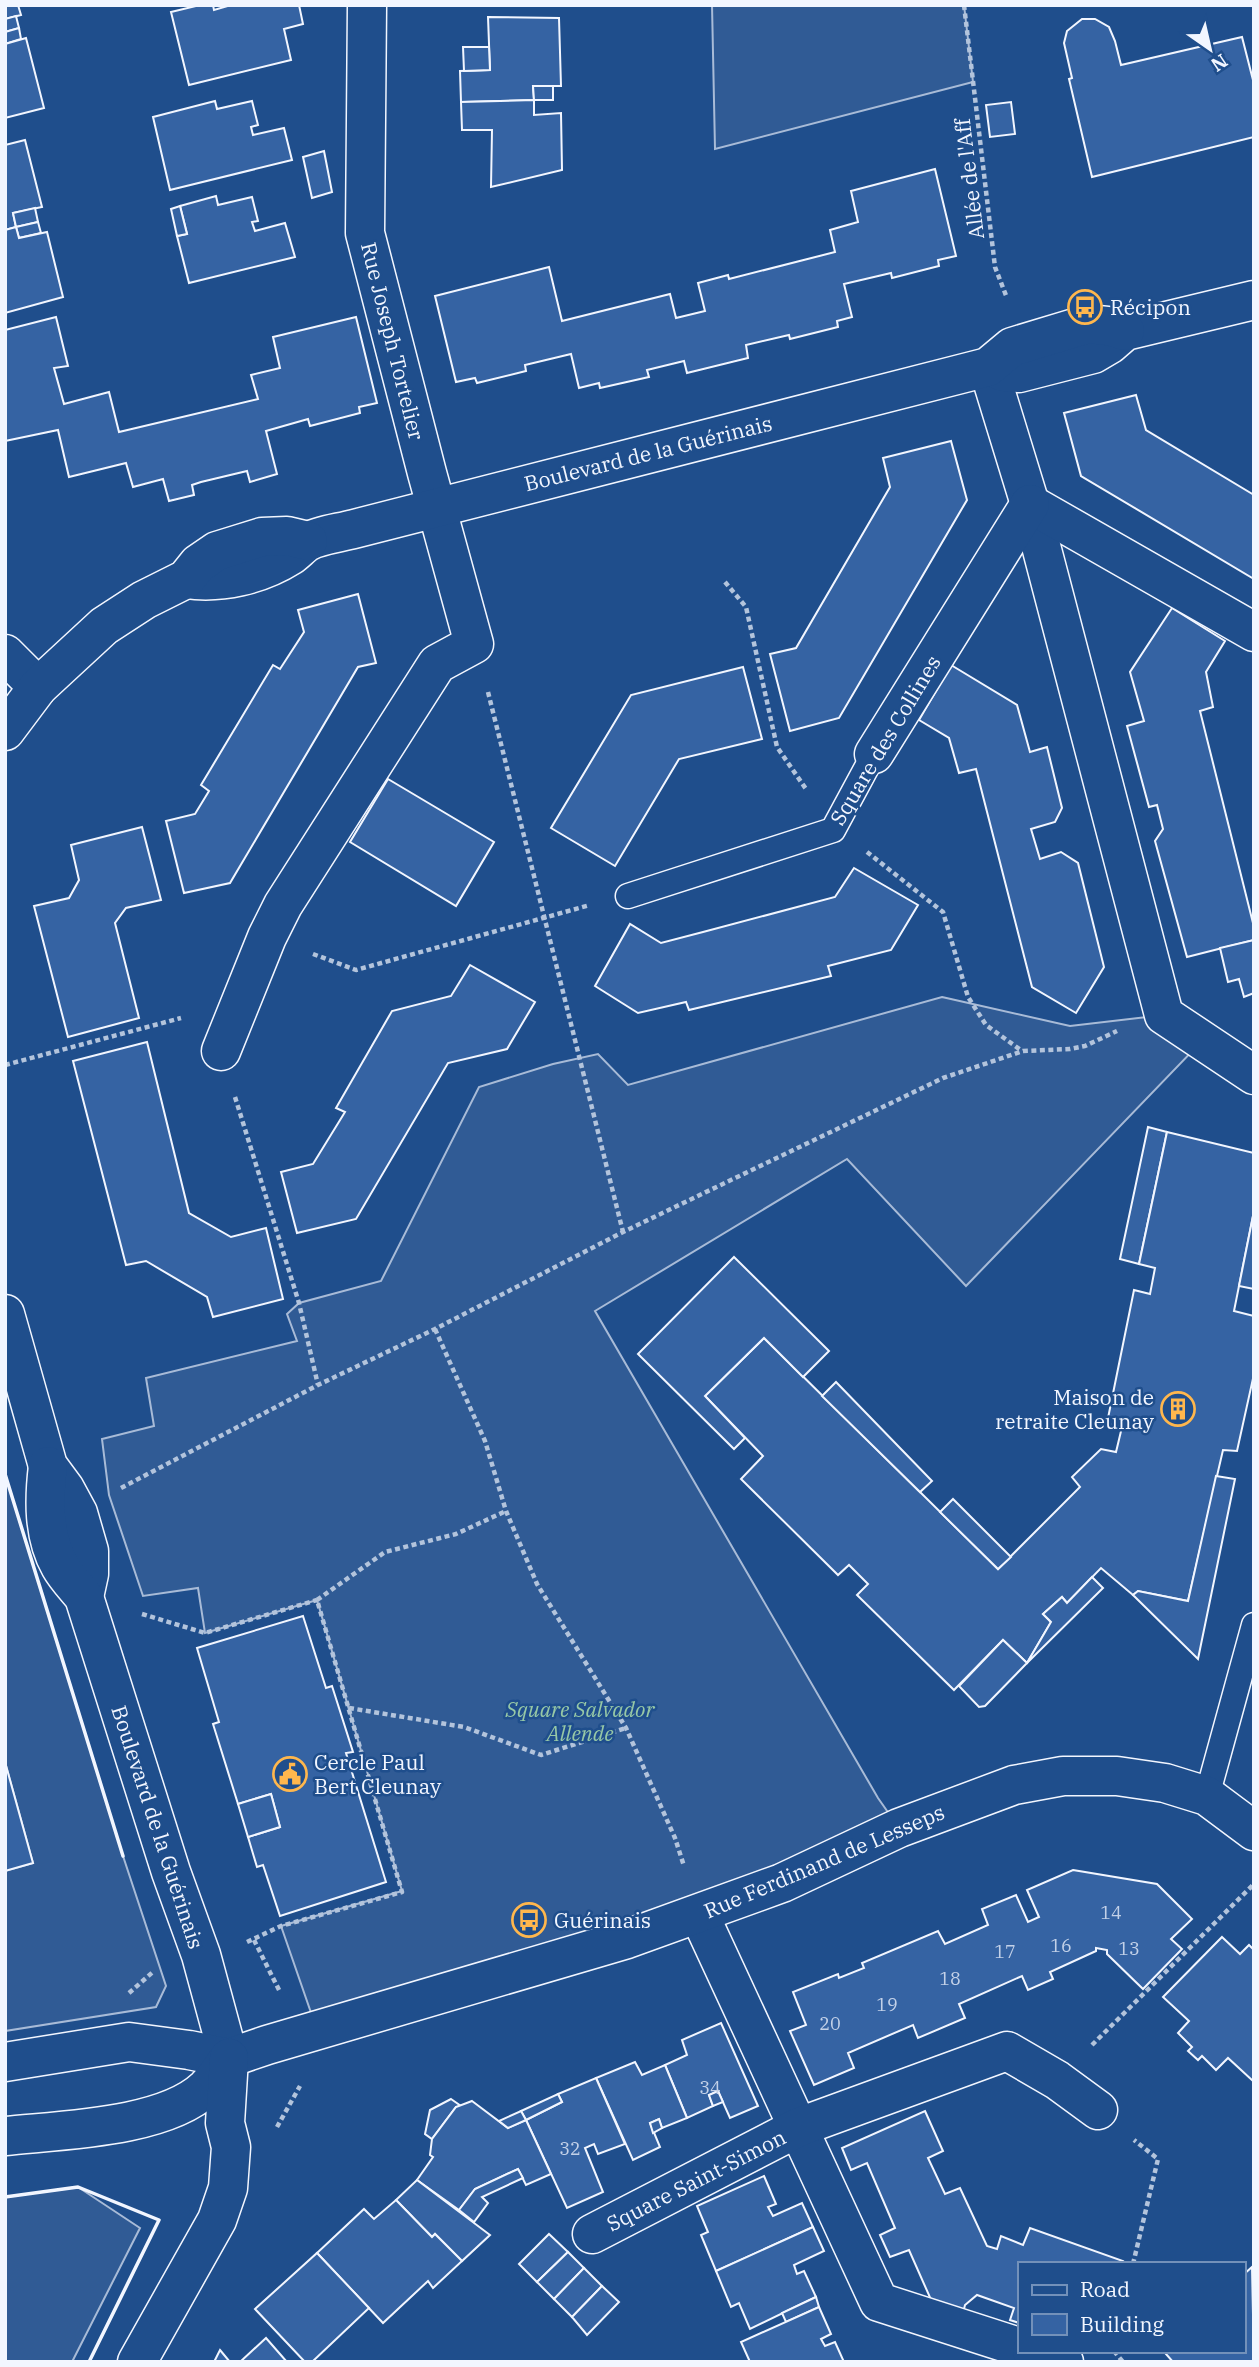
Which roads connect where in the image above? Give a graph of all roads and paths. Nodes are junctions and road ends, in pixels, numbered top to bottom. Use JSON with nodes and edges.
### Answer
{"nodes":[{"id":1,"x":367,"y":5,"type":"edge"},
{"id":2,"x":964,"y":5,"type":"edge"},
{"id":3,"x":1254,"y":300,"type":"edge"},
{"id":4,"x":1125,"y":331,"type":"junction"},
{"id":5,"x":1025,"y":344,"type":"junction"},
{"id":6,"x":988,"y":367,"type":"junction"},
{"id":7,"x":1030,"y":504,"type":"junction"},
{"id":8,"x":438,"y":507,"type":"junction"},
{"id":9,"x":724,"y":582,"type":"dead end"},
{"id":10,"x":1254,"y":632,"type":"edge"},
{"id":11,"x":474,"y":644,"type":"junction"},
{"id":12,"x":5,"y":654,"type":"edge"},
{"id":13,"x":38,"y":687,"type":"junction"},
{"id":14,"x":5,"y":731,"type":"edge"},
{"id":15,"x":874,"y":754,"type":"joint"},
{"id":16,"x":833,"y":830,"type":"junction"},
{"id":17,"x":628,"y":896,"type":"joint"},
{"id":18,"x":544,"y":917,"type":"junction"},
{"id":19,"x":267,"y":937,"type":"junction"},
{"id":20,"x":240,"y":1003,"type":"junction"},
{"id":21,"x":1164,"y":1015,"type":"junction"},
{"id":22,"x":221,"y":1051,"type":"joint"},
{"id":23,"x":1023,"y":1051,"type":"junction"},
{"id":24,"x":5,"y":1065,"type":"edge"},
{"id":25,"x":1254,"y":1075,"type":"edge"},
{"id":26,"x":623,"y":1232,"type":"junction"},
{"id":27,"x":5,"y":1314,"type":"edge"},
{"id":28,"x":435,"y":1329,"type":"junction"},
{"id":29,"x":318,"y":1385,"type":"junction"},
{"id":30,"x":48,"y":1466,"type":"junction"},
{"id":31,"x":506,"y":1511,"type":"junction"},
{"id":32,"x":78,"y":1513,"type":"junction"},
{"id":33,"x":84,"y":1597,"type":"junction"},
{"id":34,"x":317,"y":1600,"type":"junction"},
{"id":35,"x":1254,"y":1625,"type":"edge"},
{"id":36,"x":349,"y":1708,"type":"junction"},
{"id":37,"x":625,"y":1728,"type":"junction"},
{"id":38,"x":1207,"y":1797,"type":"junction"},
{"id":39,"x":1254,"y":1831,"type":"edge"},
{"id":40,"x":1254,"y":1884,"type":"edge"},
{"id":41,"x":699,"y":1914,"type":"junction"},
{"id":42,"x":254,"y":1940,"type":"dead end"},
{"id":43,"x":229,"y":2058,"type":"junction"},
{"id":44,"x":5,"y":2062,"type":"edge"},
{"id":45,"x":1057,"y":2080,"type":"junction"},
{"id":46,"x":1098,"y":2110,"type":"joint"},
{"id":47,"x":800,"y":2127,"type":"junction"},
{"id":48,"x":5,"y":2136,"type":"edge"},
{"id":49,"x":592,"y":2234,"type":"dead end"},
{"id":50,"x":1133,"y":2262,"type":"edge"},
{"id":51,"x":1018,"y":2347,"type":"edge"},
{"id":52,"x":1038,"y":2353,"type":"edge"},
{"id":53,"x":137,"y":2362,"type":"edge"},
{"id":54,"x":1064,"y":2362,"type":"edge"}],
"edges":[{"from":1,"to":8,"type":"street","name":"Rue Joseph Tortelier"},
{"from":2,"to":5,"type":"path","name":"Allée de l'Aff"},
{"from":3,"to":4,"type":"street","name":"Boulevard de la Guérinais"},
{"from":4,"to":5,"type":"street","name":"Boulevard de la Guérinais"},
{"from":4,"to":6,"type":"street","name":"Boulevard de la Guérinais"},
{"from":5,"to":6,"type":"street","name":"Boulevard de la Guérinais"},
{"from":6,"to":7,"type":"street"},
{"from":6,"to":8,"type":"street","name":"Boulevard de la Guérinais"},
{"from":7,"to":10,"type":"street"},
{"from":7,"to":15,"type":"street","name":"Square des Collines"},
{"from":7,"to":21,"type":"street"},
{"from":8,"to":11,"type":"street","name":"Rue Joseph Tortelier"},
{"from":8,"to":13,"type":"street","name":"Boulevard de la Guérinais"},
{"from":9,"to":16,"type":"path"},
{"from":11,"to":18,"type":"path"},
{"from":11,"to":19,"type":"street"},
{"from":12,"to":13,"type":"street"},
{"from":13,"to":14,"type":"street","name":"Boulevard de la Guérinais"},
{"from":15,"to":16,"type":"lane","name":"Square des Collines"},
{"from":16,"to":17,"type":"lane","name":"Square des Collines"},
{"from":16,"to":23,"type":"path"},
{"from":17,"to":18,"type":"path"},
{"from":18,"to":19,"type":"path"},
{"from":18,"to":26,"type":"path"},
{"from":19,"to":20,"type":"street"},
{"from":20,"to":22,"type":"street"},
{"from":20,"to":24,"type":"path"},
{"from":21,"to":23,"type":"path"},
{"from":21,"to":25,"type":"street"},
{"from":22,"to":29,"type":"path"},
{"from":23,"to":26,"type":"path"},
{"from":26,"to":28,"type":"path"},
{"from":27,"to":30,"type":"street","name":"Boulevard de la Guérinais"},
{"from":28,"to":29,"type":"path"},
{"from":28,"to":31,"type":"path"},
{"from":29,"to":32,"type":"path"},
{"from":30,"to":32,"type":"street","name":"Boulevard de la Guérinais"},
{"from":30,"to":33,"type":"street","name":"Boulevard de la Guérinais"},
{"from":31,"to":34,"type":"path"},
{"from":31,"to":37,"type":"path"},
{"from":32,"to":33,"type":"street","name":"Boulevard de la Guérinais"},
{"from":33,"to":34,"type":"path"},
{"from":33,"to":43,"type":"street","name":"Boulevard de la Guérinais"},
{"from":34,"to":36,"type":"path"},
{"from":35,"to":38,"type":"lane"},
{"from":36,"to":37,"type":"path"},
{"from":36,"to":42,"type":"path"},
{"from":37,"to":41,"type":"path"},
{"from":38,"to":39,"type":"street","name":"Rue Ferdinand de Lesseps"},
{"from":38,"to":41,"type":"street","name":"Rue Ferdinand de Lesseps"},
{"from":40,"to":45,"type":"path"},
{"from":41,"to":43,"type":"street","name":"Rue Ferdinand de Lesseps"},
{"from":41,"to":47,"type":"street","name":"Square Saint-Simon"},
{"from":43,"to":44,"type":"street"},
{"from":43,"to":48,"type":"street"},
{"from":43,"to":53,"type":"street","name":"Boulevard de la Guérinais"},
{"from":45,"to":46,"type":"street","name":"Square Saint-Simon"},
{"from":45,"to":47,"type":"street","name":"Square Saint-Simon"},
{"from":46,"to":50,"type":"path"},
{"from":47,"to":49,"type":"street","name":"Square Saint-Simon"},
{"from":47,"to":51,"type":"street","name":"Square Saint-Simon"},
{"from":52,"to":54,"type":"street"}]}
